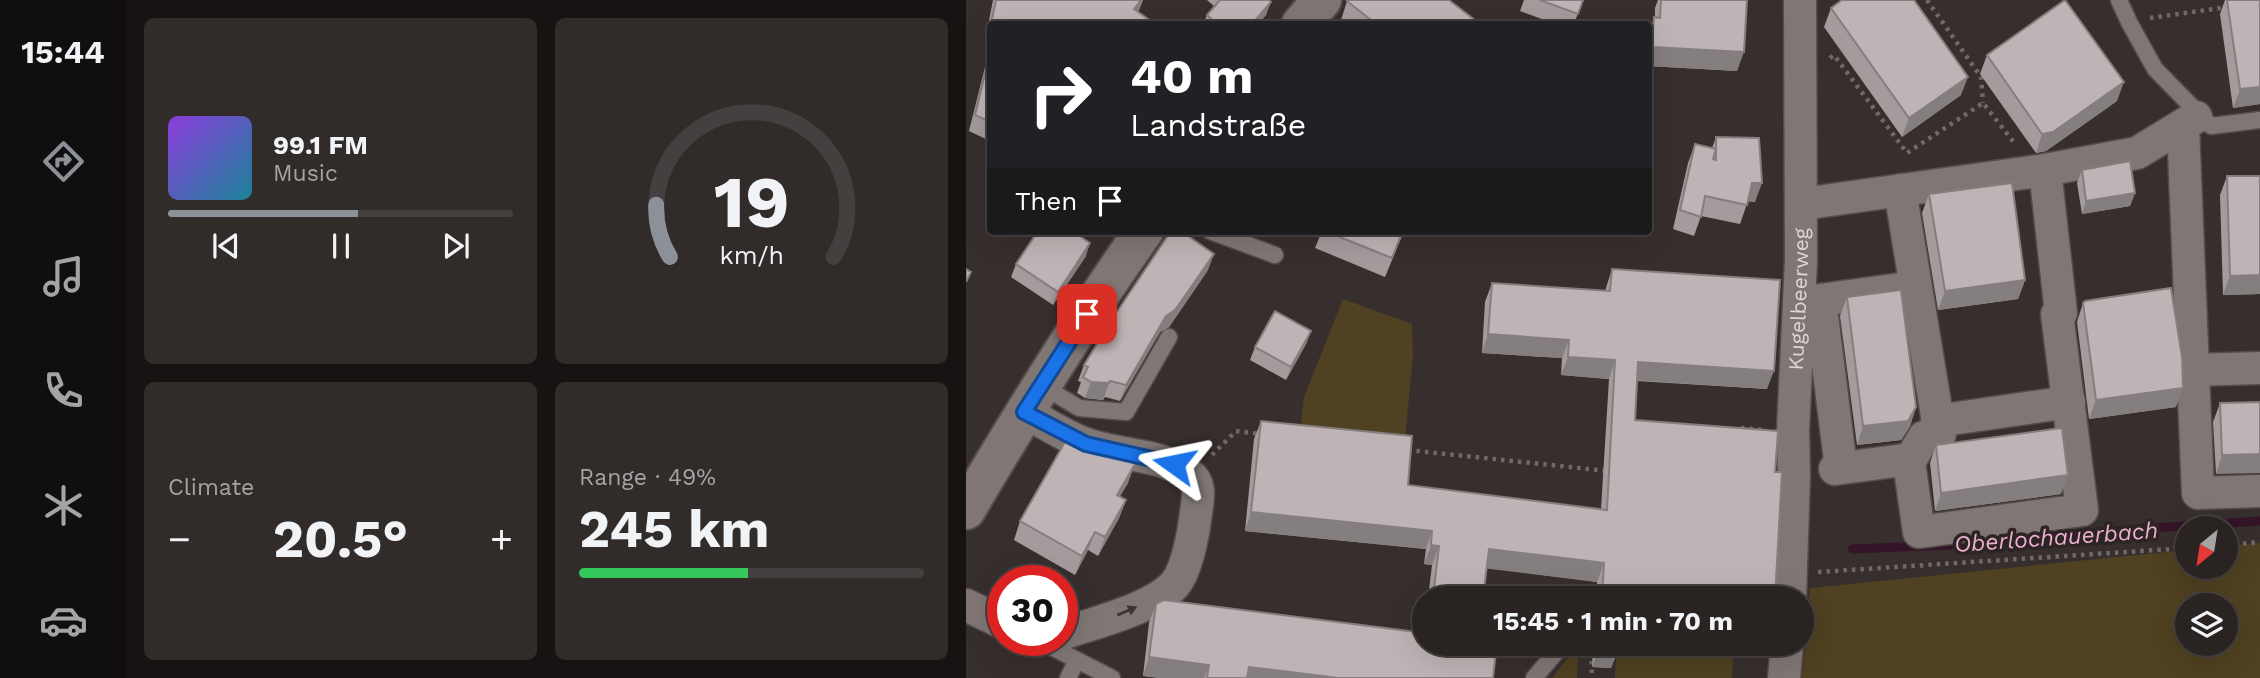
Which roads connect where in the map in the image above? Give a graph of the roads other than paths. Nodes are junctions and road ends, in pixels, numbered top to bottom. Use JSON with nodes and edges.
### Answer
{"nodes":[{"id":1,"x":1800,"y":0,"type":"edge"},
{"id":2,"x":2119,"y":0,"type":"edge"},
{"id":3,"x":2191,"y":120,"type":"junction"},
{"id":4,"x":2260,"y":120,"type":"edge"},
{"id":5,"x":2040,"y":170,"type":"junction"},
{"id":6,"x":1900,"y":190,"type":"junction"},
{"id":7,"x":1802,"y":204,"type":"junction"},
{"id":8,"x":1141,"y":235,"type":"edge"},
{"id":9,"x":1221,"y":235,"type":"edge"},
{"id":10,"x":1275,"y":255,"type":"dead end"},
{"id":11,"x":1915,"y":287,"type":"junction"},
{"id":12,"x":1170,"y":337,"type":"dead end"},
{"id":13,"x":2260,"y":368,"type":"edge"},
{"id":14,"x":2192,"y":370,"type":"junction"},
{"id":15,"x":1033,"y":398,"type":"junction"},
{"id":16,"x":2069,"y":402,"type":"junction"},
{"id":17,"x":1937,"y":421,"type":"junction"},
{"id":18,"x":1911,"y":459,"type":"junction"},
{"id":19,"x":1834,"y":469,"type":"junction"},
{"id":20,"x":1794,"y":475,"type":"junction"},
{"id":21,"x":2260,"y":491,"type":"edge"},
{"id":22,"x":966,"y":510,"type":"edge"},
{"id":23,"x":1791,"y":586,"type":"edge"},
{"id":24,"x":966,"y":605,"type":"edge"},
{"id":25,"x":987,"y":615,"type":"edge"},
{"id":26,"x":1078,"y":641,"type":"edge"},
{"id":27,"x":1078,"y":653,"type":"edge"},
{"id":28,"x":1069,"y":656,"type":"edge"},
{"id":29,"x":1553,"y":656,"type":"edge"},
{"id":30,"x":1786,"y":656,"type":"edge"},
{"id":31,"x":1068,"y":678,"type":"edge"},
{"id":32,"x":1112,"y":678,"type":"edge"},
{"id":33,"x":1534,"y":678,"type":"edge"},
{"id":34,"x":1784,"y":678,"type":"edge"}],
"edges":[{"from":1,"to":7,"type":"street","name":"Kugelbeerweg"},
{"from":2,"to":3,"type":"lane"},
{"from":3,"to":4,"type":"lane"},
{"from":3,"to":5,"type":"street"},
{"from":3,"to":14,"type":"street"},
{"from":5,"to":6,"type":"street"},
{"from":5,"to":16,"type":"street"},
{"from":6,"to":7,"type":"street"},
{"from":6,"to":11,"type":"street"},
{"from":7,"to":20,"type":"street","name":"Kugelbeerweg"},
{"from":8,"to":15,"type":"main road"},
{"from":9,"to":10,"type":"lane"},
{"from":11,"to":17,"type":"street"},
{"from":11,"to":19,"type":"street"},
{"from":12,"to":15,"type":"lane"},
{"from":13,"to":14,"type":"street"},
{"from":14,"to":21,"type":"street"},
{"from":15,"to":22,"type":"main road"},
{"from":26,"to":15,"type":"street","one_way":true},
{"from":16,"to":17,"type":"street"},
{"from":16,"to":18,"type":"street"},
{"from":17,"to":18,"type":"street"},
{"from":18,"to":19,"type":"street"},
{"from":19,"to":20,"type":"street"},
{"from":20,"to":23,"type":"street","name":"Kugelbeerweg"},
{"from":24,"to":25,"type":"street"},
{"from":27,"to":32,"type":"lane"},
{"from":28,"to":31,"type":"lane"},
{"from":29,"to":33,"type":"lane"},
{"from":30,"to":34,"type":"street"}]}
